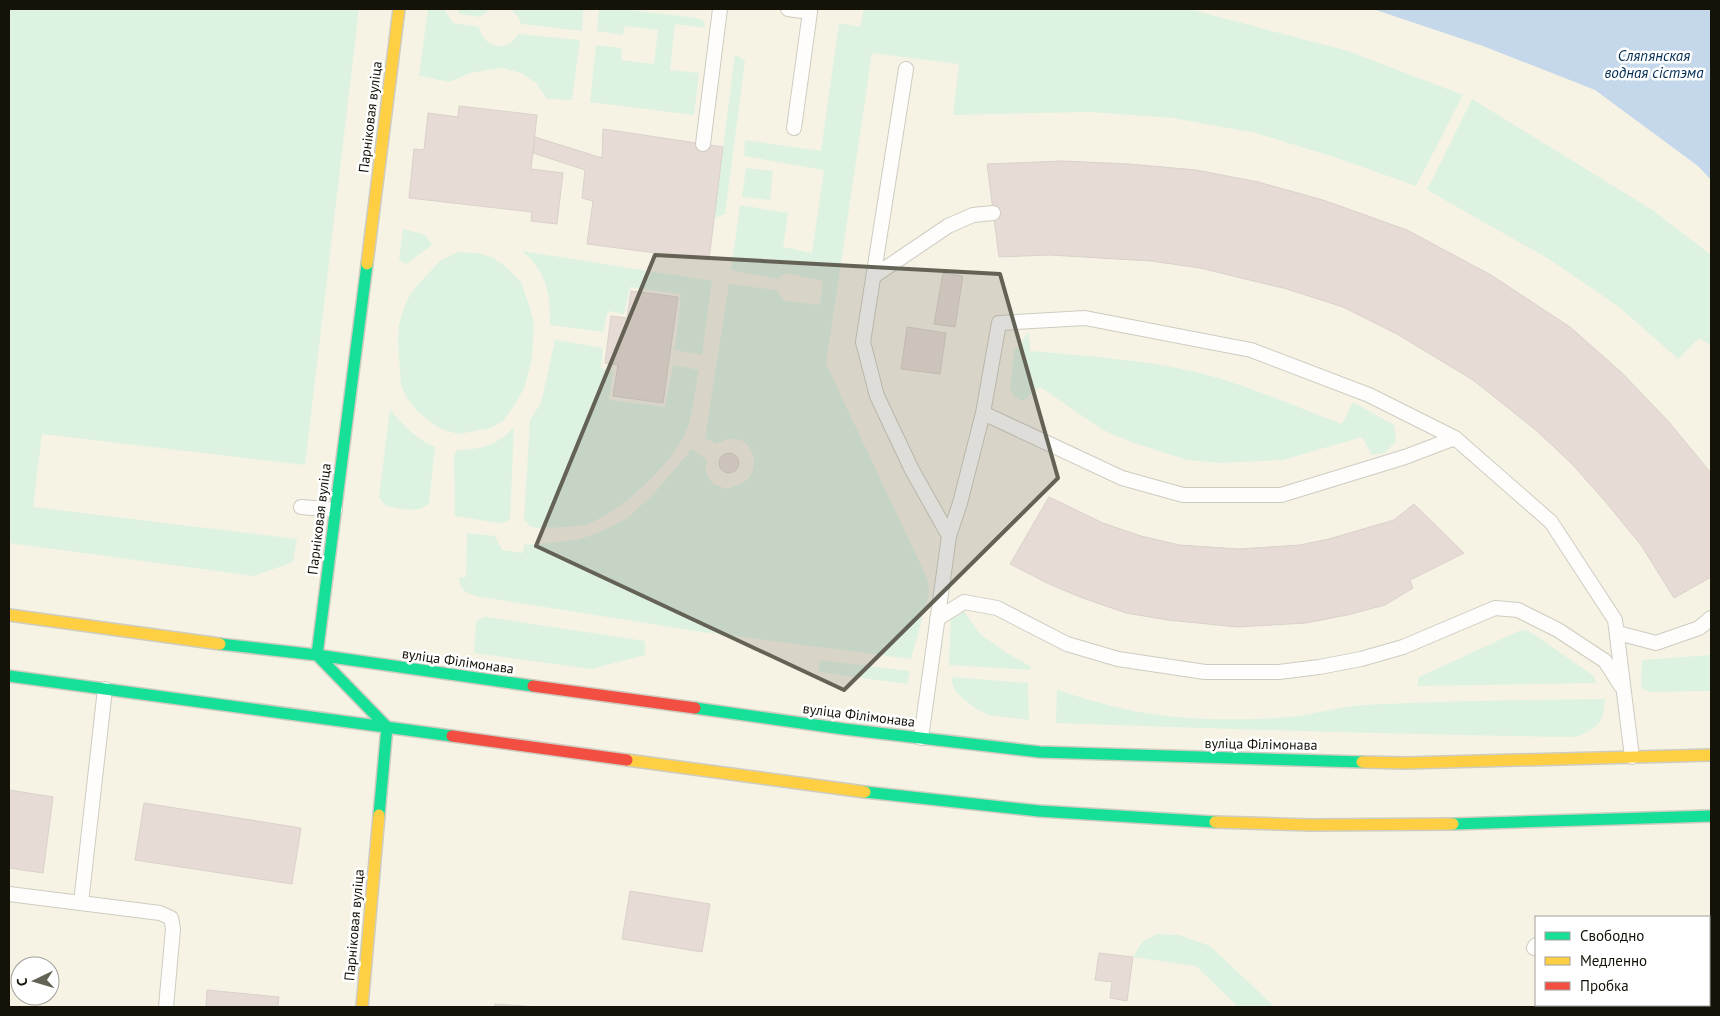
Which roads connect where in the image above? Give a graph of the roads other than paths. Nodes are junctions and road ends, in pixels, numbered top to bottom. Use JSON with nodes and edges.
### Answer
{"nodes":[{"id":1,"x":399,"y":9,"type":"edge"},
{"id":2,"x":720,"y":9,"type":"edge"},
{"id":3,"x":788,"y":9,"type":"edge"},
{"id":4,"x":906,"y":68,"type":"dead end"},
{"id":5,"x":794,"y":128,"type":"dead end"},
{"id":6,"x":703,"y":144,"type":"dead end"},
{"id":7,"x":993,"y":213,"type":"dead end"},
{"id":8,"x":874,"y":276,"type":"junction"},
{"id":9,"x":983,"y":413,"type":"junction"},
{"id":10,"x":1455,"y":438,"type":"junction"},
{"id":11,"x":301,"y":507,"type":"dead end"},
{"id":12,"x":334,"y":510,"type":"junction"},
{"id":13,"x":949,"y":536,"type":"junction"},
{"id":14,"x":9,"y":615,"type":"edge"},
{"id":15,"x":1711,"y":618,"type":"edge"},
{"id":16,"x":937,"y":620,"type":"junction"},
{"id":17,"x":1618,"y":633,"type":"junction"},
{"id":18,"x":317,"y":655,"type":"junction"},
{"id":19,"x":9,"y":676,"type":"edge"},
{"id":20,"x":106,"y":689,"type":"junction"},
{"id":21,"x":1625,"y":693,"type":"junction"},
{"id":22,"x":387,"y":727,"type":"junction"},
{"id":23,"x":921,"y":738,"type":"junction"},
{"id":24,"x":1711,"y":755,"type":"edge"},
{"id":25,"x":1632,"y":757,"type":"junction"},
{"id":26,"x":1711,"y":816,"type":"edge"},
{"id":27,"x":9,"y":894,"type":"edge"},
{"id":28,"x":81,"y":903,"type":"junction"},
{"id":29,"x":166,"y":1007,"type":"edge"},
{"id":30,"x":362,"y":1007,"type":"edge"}],
"edges":[{"from":1,"to":12,"type":"main road","name":"Парніковая вуліца"},
{"from":2,"to":6,"type":"lane"},
{"from":3,"to":5,"type":"lane"},
{"from":4,"to":8,"type":"lane"},
{"from":7,"to":8,"type":"lane"},
{"from":8,"to":13,"type":"lane"},
{"from":9,"to":10,"type":"lane"},
{"from":9,"to":10,"type":"lane"},
{"from":9,"to":13,"type":"lane"},
{"from":10,"to":17,"type":"lane"},
{"from":11,"to":12,"type":"lane"},
{"from":12,"to":18,"type":"main road","name":"Парніковая вуліца"},
{"from":13,"to":16,"type":"lane"},
{"from":14,"to":18,"type":"main road","name":"вуліца Філімонава"},
{"from":15,"to":17,"type":"lane"},
{"from":16,"to":21,"type":"lane"},
{"from":16,"to":23,"type":"lane"},
{"from":17,"to":21,"type":"lane"},
{"from":18,"to":22,"type":"main road"},
{"from":18,"to":23,"type":"main road","name":"вуліца Філімонава"},
{"from":19,"to":20,"type":"main road"},
{"from":20,"to":22,"type":"main road"},
{"from":20,"to":28,"type":"lane"},
{"from":21,"to":25,"type":"lane"},
{"from":22,"to":26,"type":"main road"},
{"from":22,"to":30,"type":"main road","name":"Парніковая вуліца"},
{"from":23,"to":25,"type":"main road","name":"вуліца Філімонава"},
{"from":24,"to":25,"type":"main road","name":"вуліца Філімонава"},
{"from":27,"to":28,"type":"lane"},
{"from":28,"to":29,"type":"lane"}]}
